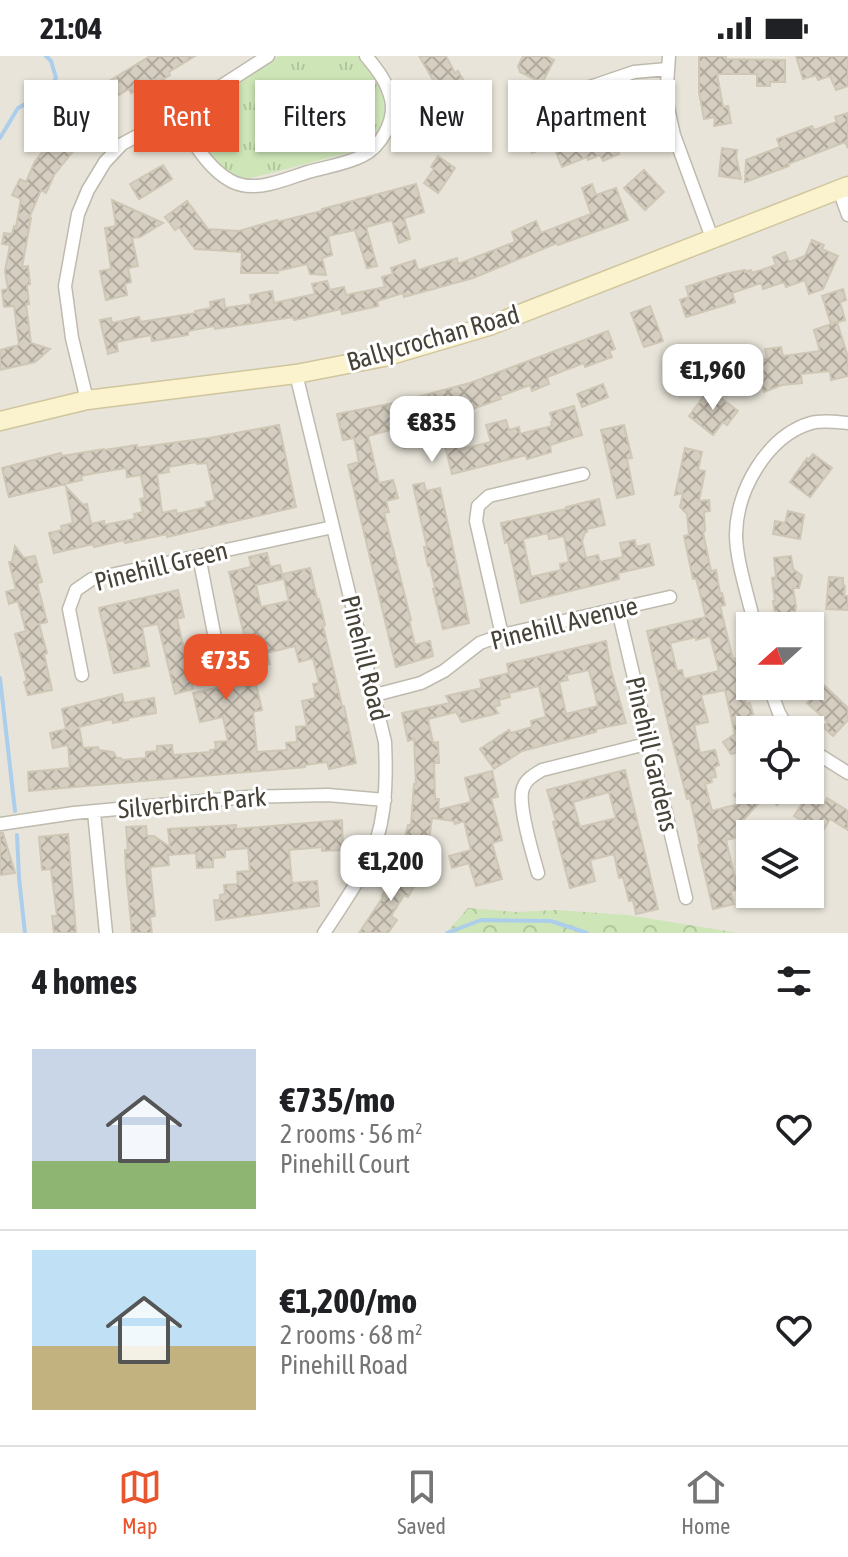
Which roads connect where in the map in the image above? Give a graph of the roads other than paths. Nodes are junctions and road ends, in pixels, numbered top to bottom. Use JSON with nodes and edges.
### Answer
{"nodes":[{"id":1,"x":267,"y":56,"type":"edge"},
{"id":2,"x":366,"y":56,"type":"edge"},
{"id":3,"x":668,"y":63,"type":"edge"},
{"id":4,"x":230,"y":80,"type":"edge"},
{"id":5,"x":610,"y":80,"type":"edge"},
{"id":6,"x":134,"y":138,"type":"edge"},
{"id":7,"x":202,"y":152,"type":"edge"},
{"id":8,"x":843,"y":188,"type":"edge"},
{"id":9,"x":848,"y":215,"type":"edge"},
{"id":10,"x":712,"y":238,"type":"junction"},
{"id":11,"x":296,"y":374,"type":"junction"},
{"id":12,"x":87,"y":400,"type":"junction"},
{"id":13,"x":0,"y":421,"type":"edge"},
{"id":14,"x":848,"y":423,"type":"edge"},
{"id":15,"x":583,"y":474,"type":"dead end"},
{"id":16,"x":333,"y":527,"type":"junction"},
{"id":17,"x":199,"y":556,"type":"junction"},
{"id":18,"x":670,"y":597,"type":"dead end"},
{"id":19,"x":618,"y":610,"type":"junction"},
{"id":20,"x":752,"y":612,"type":"edge"},
{"id":21,"x":502,"y":635,"type":"junction"},
{"id":22,"x":219,"y":659,"type":"dead end"},
{"id":23,"x":82,"y":675,"type":"dead end"},
{"id":24,"x":375,"y":695,"type":"junction"},
{"id":25,"x":650,"y":743,"type":"junction"},
{"id":26,"x":824,"y":758,"type":"edge"},
{"id":27,"x":848,"y":773,"type":"edge"},
{"id":28,"x":385,"y":800,"type":"junction"},
{"id":29,"x":94,"y":812,"type":"junction"},
{"id":30,"x":4,"y":824,"type":"edge"},
{"id":31,"x":538,"y":873,"type":"dead end"},
{"id":32,"x":686,"y":898,"type":"dead end"},
{"id":33,"x":106,"y":933,"type":"edge"},
{"id":34,"x":324,"y":933,"type":"edge"}],
"edges":[{"from":1,"to":4,"type":"street"},
{"from":2,"to":7,"type":"street"},
{"from":3,"to":5,"type":"street"},
{"from":3,"to":10,"type":"street"},
{"from":6,"to":12,"type":"street"},
{"from":8,"to":9,"type":"street"},
{"from":8,"to":10,"type":"street","name":"Ballycrochan Road"},
{"from":10,"to":11,"type":"street","name":"Ballycrochan Road"},
{"from":11,"to":12,"type":"street","name":"Ballycrochan Road"},
{"from":11,"to":16,"type":"street","name":"Pinehill Road"},
{"from":12,"to":13,"type":"street","name":"Ballycrochan Road"},
{"from":14,"to":20,"type":"street"},
{"from":15,"to":21,"type":"street"},
{"from":16,"to":17,"type":"street","name":"Pinehill Green"},
{"from":16,"to":24,"type":"street","name":"Pinehill Road"},
{"from":17,"to":22,"type":"street"},
{"from":17,"to":23,"type":"street","name":"Pinehill Green"},
{"from":18,"to":19,"type":"street","name":"Pinehill Avenue"},
{"from":19,"to":21,"type":"street","name":"Pinehill Avenue"},
{"from":19,"to":25,"type":"street","name":"Pinehill Gardens"},
{"from":21,"to":24,"type":"street","name":"Pinehill Avenue"},
{"from":24,"to":28,"type":"street","name":"Pinehill Road"},
{"from":25,"to":31,"type":"street"},
{"from":25,"to":32,"type":"street","name":"Pinehill Gardens"},
{"from":26,"to":27,"type":"street"},
{"from":28,"to":29,"type":"street","name":"Silverbirch Park"},
{"from":28,"to":34,"type":"street","name":"Pinehill Road"},
{"from":29,"to":30,"type":"street","name":"Silverbirch Park"},
{"from":29,"to":33,"type":"street"}]}
